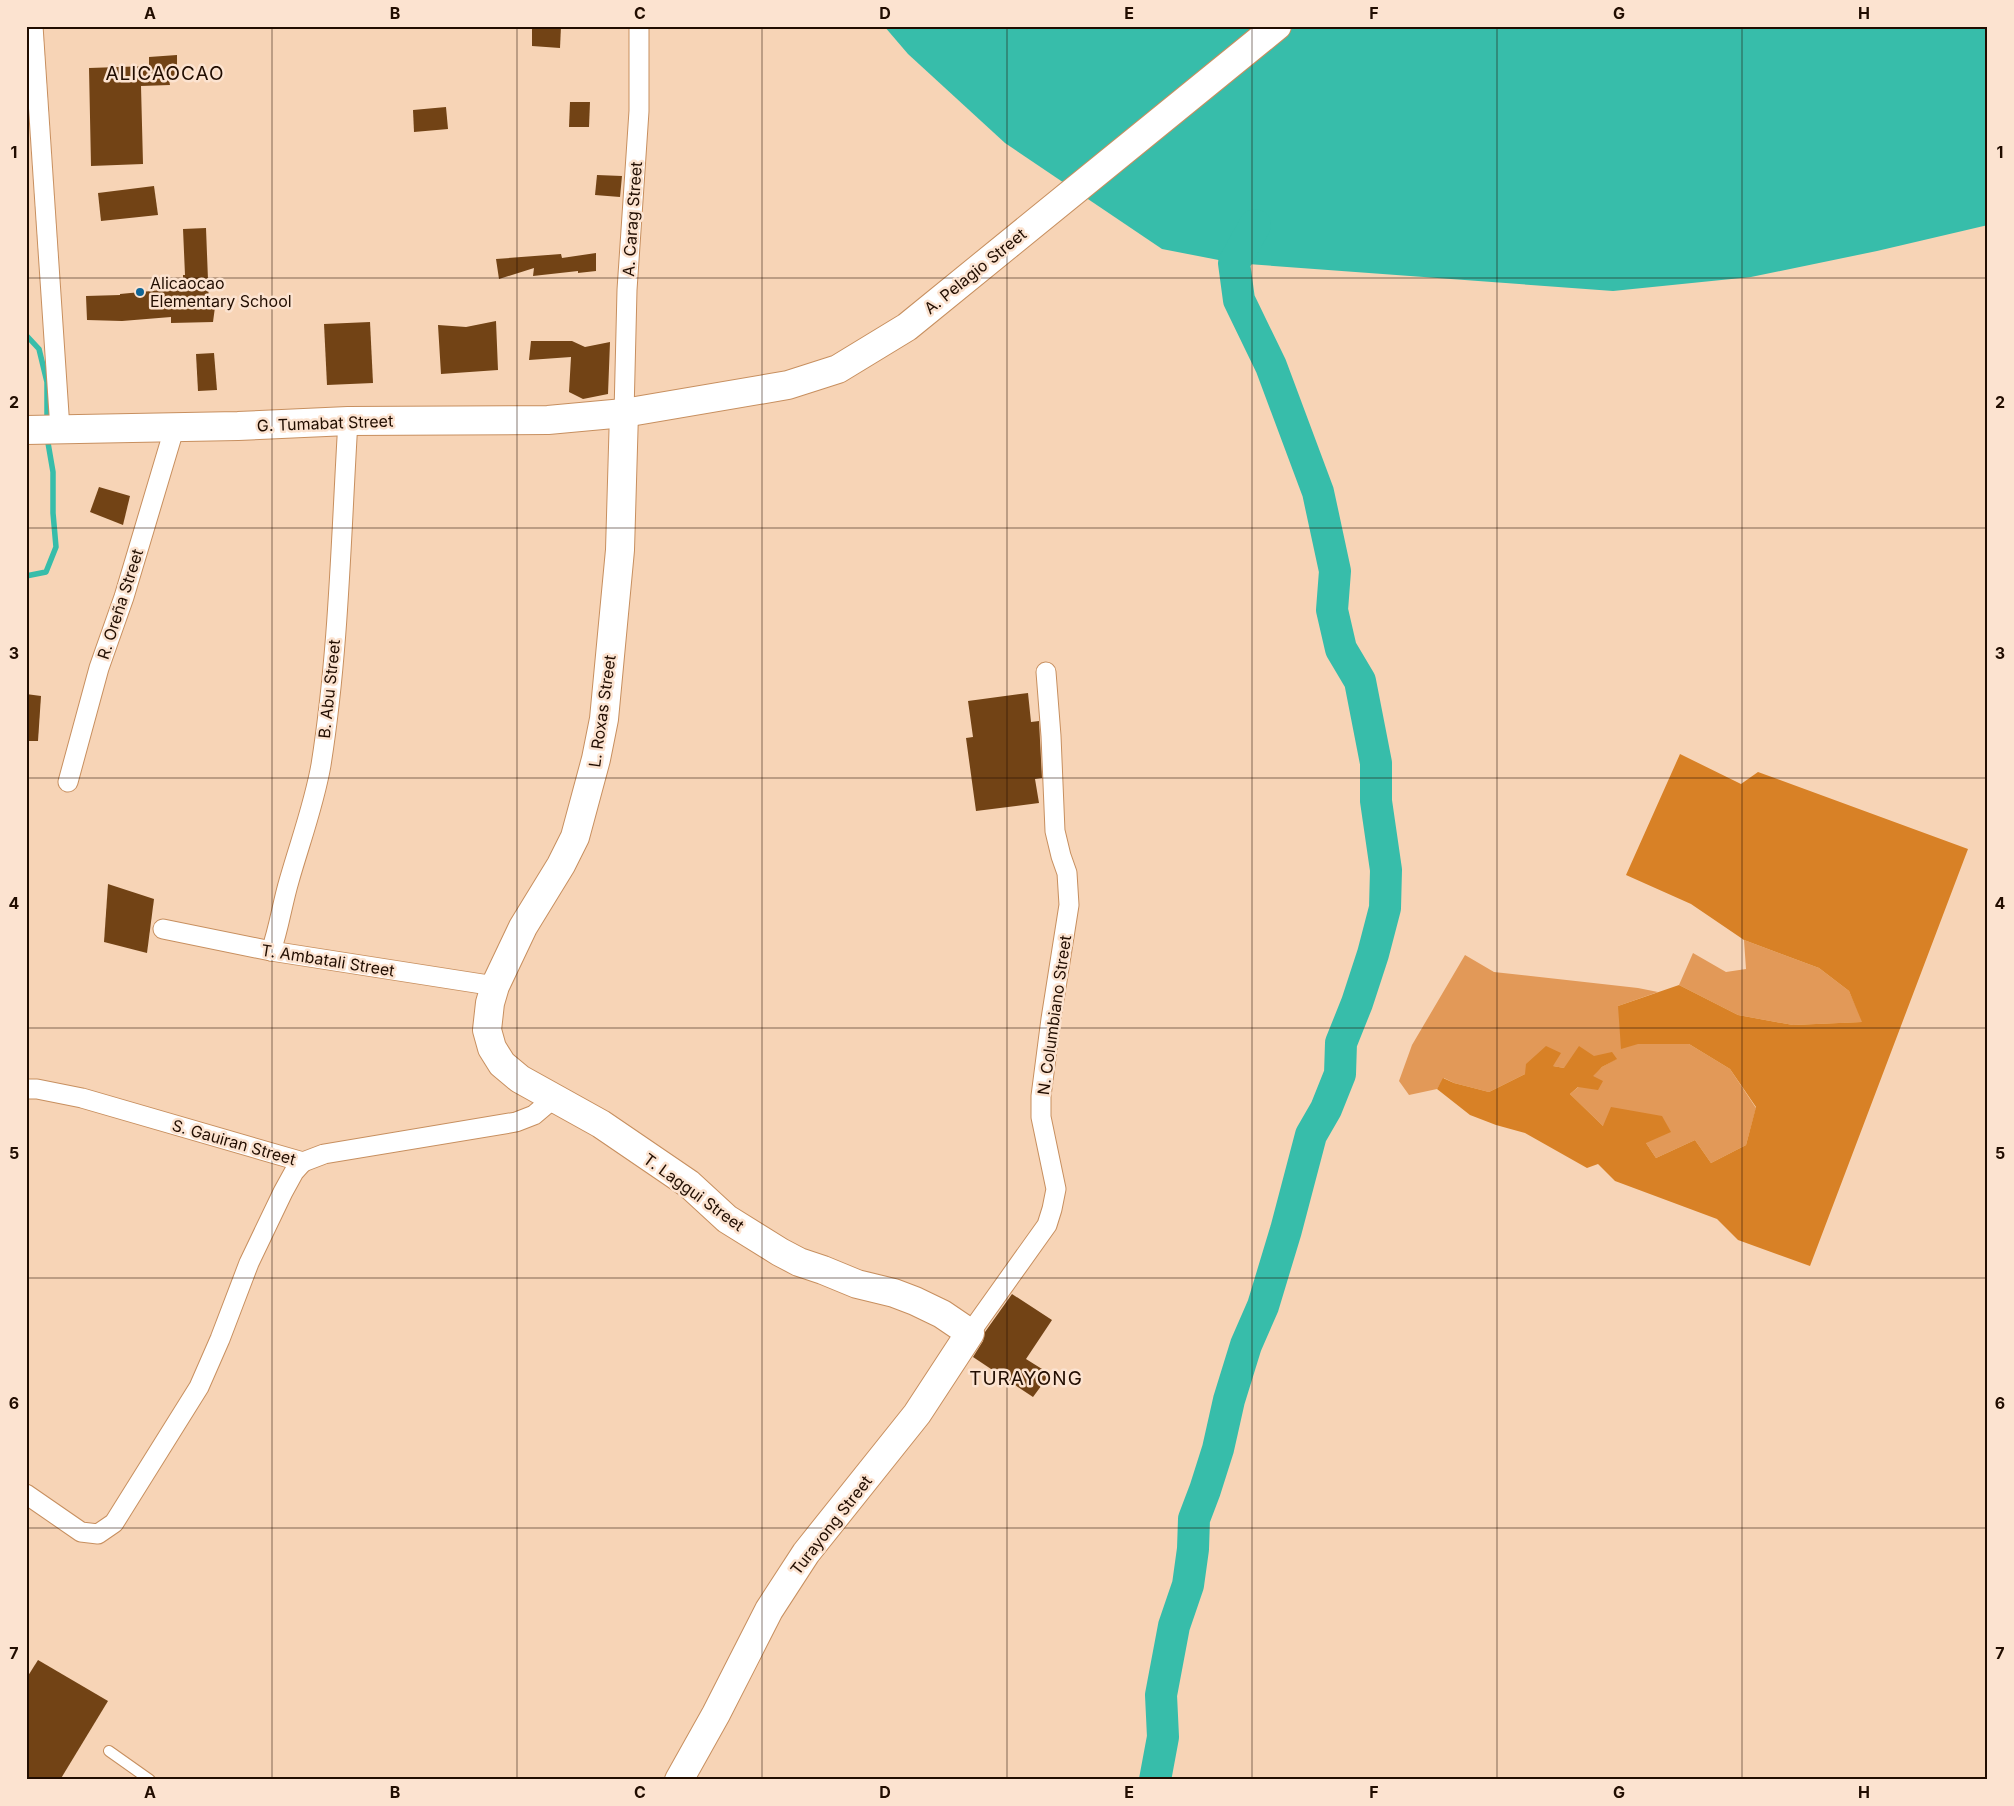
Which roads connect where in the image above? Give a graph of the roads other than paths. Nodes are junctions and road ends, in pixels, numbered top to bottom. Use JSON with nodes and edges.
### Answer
{"nodes":[{"id":1,"x":33,"y":26,"type":"edge"},
{"id":2,"x":639,"y":26,"type":"edge"},
{"id":3,"x":1277,"y":26,"type":"edge"},
{"id":4,"x":624,"y":413,"type":"junction"},
{"id":5,"x":348,"y":421,"type":"junction"},
{"id":6,"x":175,"y":426,"type":"junction"},
{"id":7,"x":45,"y":430,"type":"edge"},
{"id":8,"x":1046,"y":672,"type":"dead end"},
{"id":9,"x":68,"y":782,"type":"dead end"},
{"id":10,"x":163,"y":929,"type":"dead end"},
{"id":11,"x":271,"y":951,"type":"junction"},
{"id":12,"x":495,"y":986,"type":"junction"},
{"id":13,"x":26,"y":1089,"type":"edge"},
{"id":14,"x":554,"y":1098,"type":"junction"},
{"id":15,"x":303,"y":1162,"type":"junction"},
{"id":16,"x":970,"y":1333,"type":"junction"},
{"id":17,"x":26,"y":1494,"type":"edge"},
{"id":18,"x":109,"y":1751,"type":"dead end"},
{"id":19,"x":150,"y":1780,"type":"edge"},
{"id":20,"x":679,"y":1780,"type":"edge"}],
"edges":[{"from":1,"to":7,"type":"street"},
{"from":2,"to":4,"type":"street","name":"A. Carag Street"},
{"from":3,"to":4,"type":"street","name":"A. Pelagio Street"},
{"from":4,"to":5,"type":"street","name":"G. Tumabat Street"},
{"from":4,"to":12,"type":"street","name":"L. Roxas Street"},
{"from":5,"to":6,"type":"street","name":"G. Tumabat Street"},
{"from":5,"to":11,"type":"street","name":"B. Abu Street"},
{"from":6,"to":7,"type":"street","name":"G. Tumabat Street"},
{"from":6,"to":9,"type":"street","name":"R. Oreña Street"},
{"from":8,"to":16,"type":"street","name":"N. Columbiano Street"},
{"from":10,"to":11,"type":"street","name":"T. Ambatali Street"},
{"from":11,"to":12,"type":"street","name":"T. Ambatali Street"},
{"from":12,"to":14,"type":"street","name":"T. Laggui Street"},
{"from":13,"to":15,"type":"street","name":"S. Gauiran Street"},
{"from":14,"to":15,"type":"street","name":"S. Gauiran Street"},
{"from":14,"to":16,"type":"street","name":"T. Laggui Street"},
{"from":15,"to":17,"type":"street"},
{"from":16,"to":20,"type":"street","name":"Turayong Street"},
{"from":18,"to":19,"type":"lane"}]}
